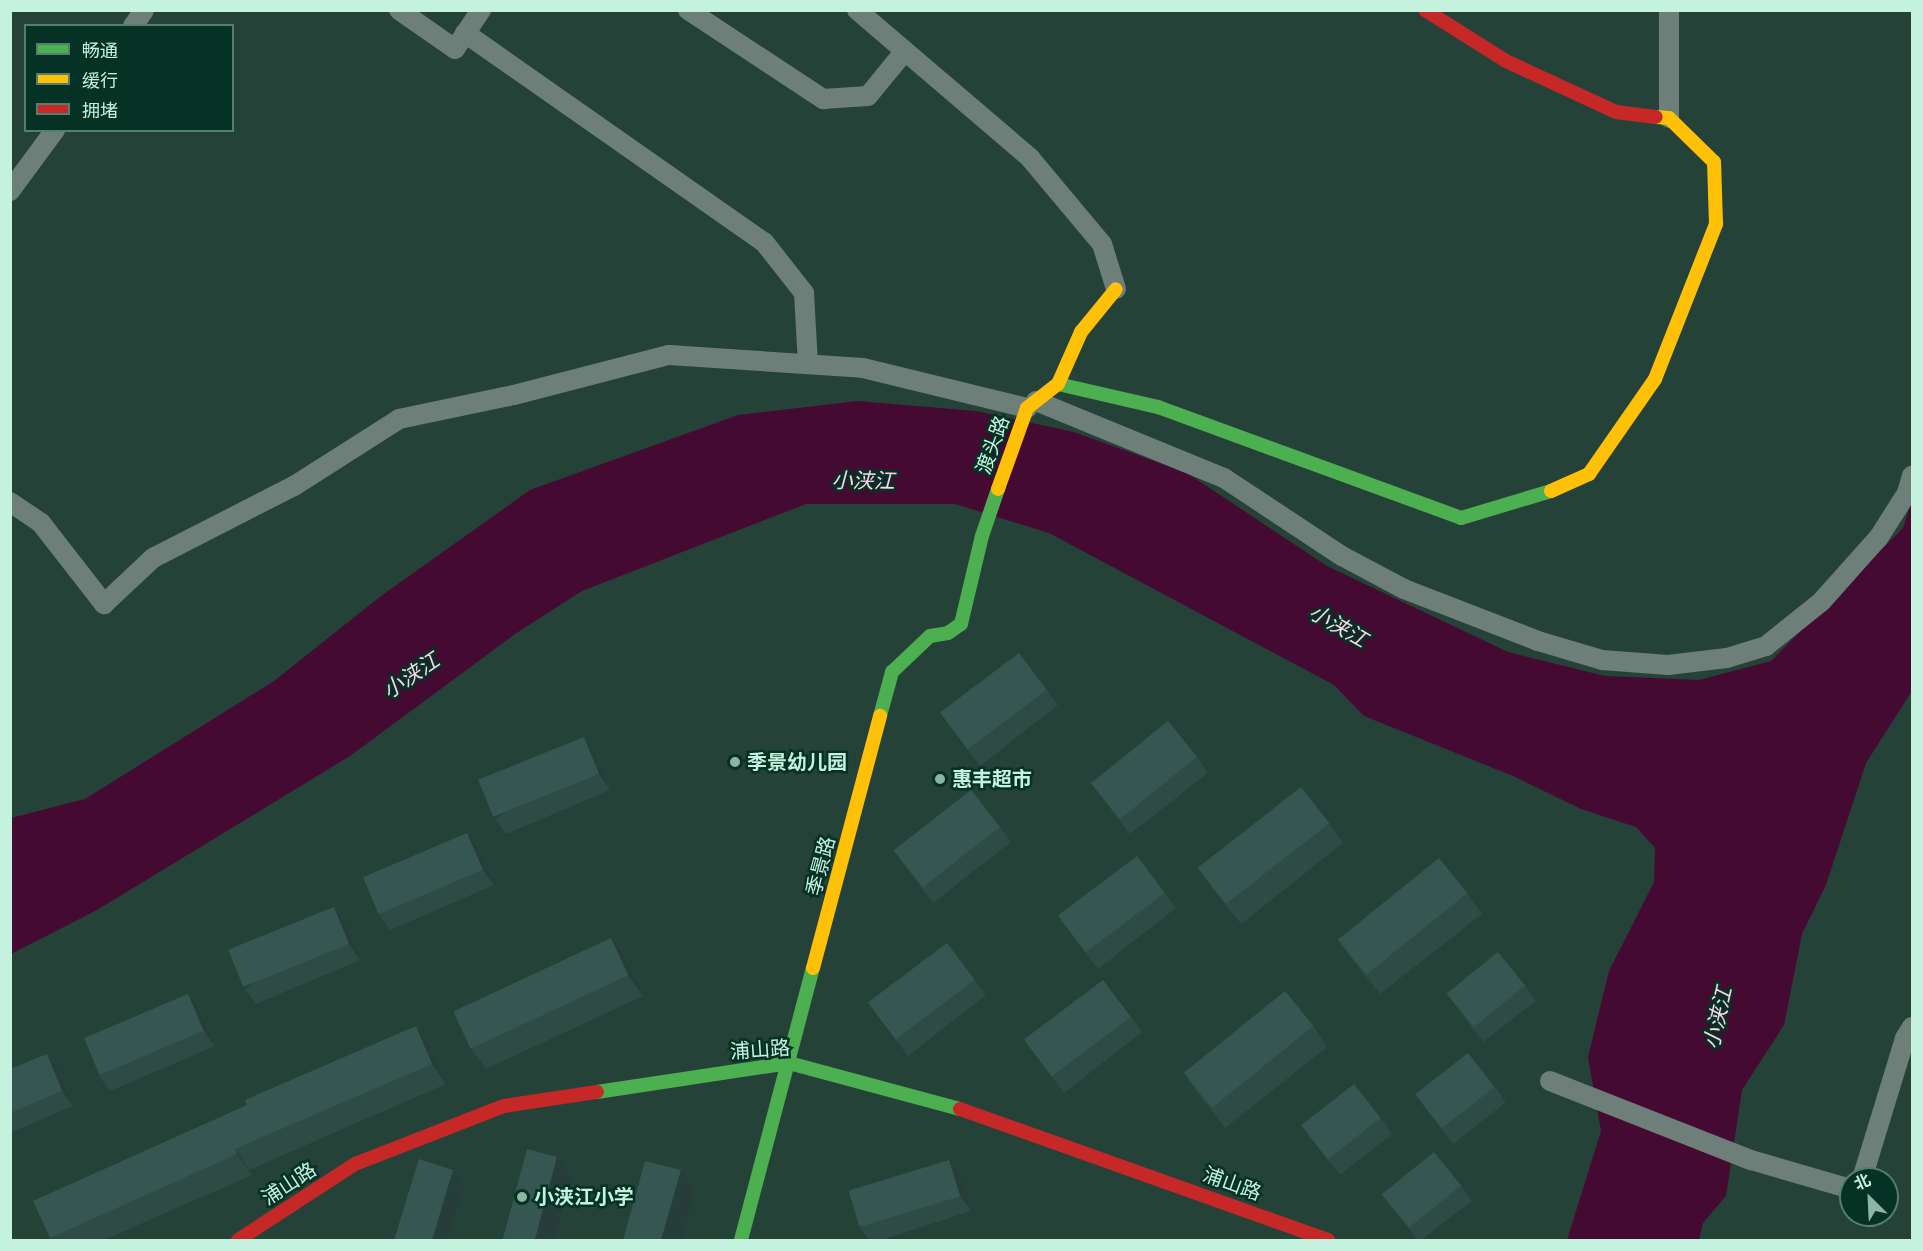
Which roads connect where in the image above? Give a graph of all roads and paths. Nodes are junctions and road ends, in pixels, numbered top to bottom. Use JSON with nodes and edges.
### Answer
{"nodes":[{"id":1,"x":144,"y":10,"type":"edge"},
{"id":2,"x":399,"y":10,"type":"edge"},
{"id":3,"x":481,"y":10,"type":"edge"},
{"id":4,"x":688,"y":10,"type":"edge"},
{"id":5,"x":857,"y":10,"type":"edge"},
{"id":6,"x":1425,"y":10,"type":"edge"},
{"id":7,"x":1669,"y":10,"type":"edge"},
{"id":8,"x":134,"y":24,"type":"edge"},
{"id":9,"x":465,"y":33,"type":"junction"},
{"id":10,"x":905,"y":51,"type":"junction"},
{"id":11,"x":1669,"y":118,"type":"junction"},
{"id":12,"x":54,"y":132,"type":"edge"},
{"id":13,"x":10,"y":191,"type":"edge"},
{"id":14,"x":1116,"y":289,"type":"joint"},
{"id":15,"x":808,"y":364,"type":"junction"},
{"id":16,"x":1058,"y":384,"type":"junction"},
{"id":17,"x":1031,"y":405,"type":"junction"},
{"id":18,"x":1912,"y":476,"type":"edge"},
{"id":19,"x":10,"y":502,"type":"edge"},
{"id":20,"x":982,"y":536,"type":"joint"},
{"id":21,"x":1912,"y":1027,"type":"edge"},
{"id":22,"x":789,"y":1064,"type":"junction"},
{"id":23,"x":1550,"y":1081,"type":"dead end"},
{"id":24,"x":1866,"y":1167,"type":"edge"},
{"id":25,"x":1839,"y":1186,"type":"edge"},
{"id":26,"x":238,"y":1240,"type":"edge"},
{"id":27,"x":741,"y":1240,"type":"edge"},
{"id":28,"x":1328,"y":1240,"type":"edge"}],
"edges":[{"from":1,"to":8,"type":"street"},
{"from":2,"to":9,"type":"street"},
{"from":3,"to":9,"type":"street"},
{"from":4,"to":10,"type":"street"},
{"from":5,"to":10,"type":"street"},
{"from":6,"to":11,"type":"street"},
{"from":7,"to":11,"type":"street"},
{"from":9,"to":15,"type":"street"},
{"from":10,"to":14,"type":"street"},
{"from":11,"to":16,"type":"street"},
{"from":12,"to":13,"type":"street"},
{"from":14,"to":16,"type":"street","name":"渡头路"},
{"from":15,"to":17,"type":"street"},
{"from":15,"to":19,"type":"street"},
{"from":16,"to":17,"type":"street","name":"渡头路"},
{"from":17,"to":18,"type":"street"},
{"from":17,"to":20,"type":"street","name":"渡头路"},
{"from":20,"to":22,"type":"street","name":"季景路"},
{"from":21,"to":24,"type":"street"},
{"from":22,"to":26,"type":"street","name":"浦山路"},
{"from":22,"to":27,"type":"street","name":"季景路"},
{"from":22,"to":28,"type":"street","name":"浦山路"},
{"from":23,"to":25,"type":"street"}]}
